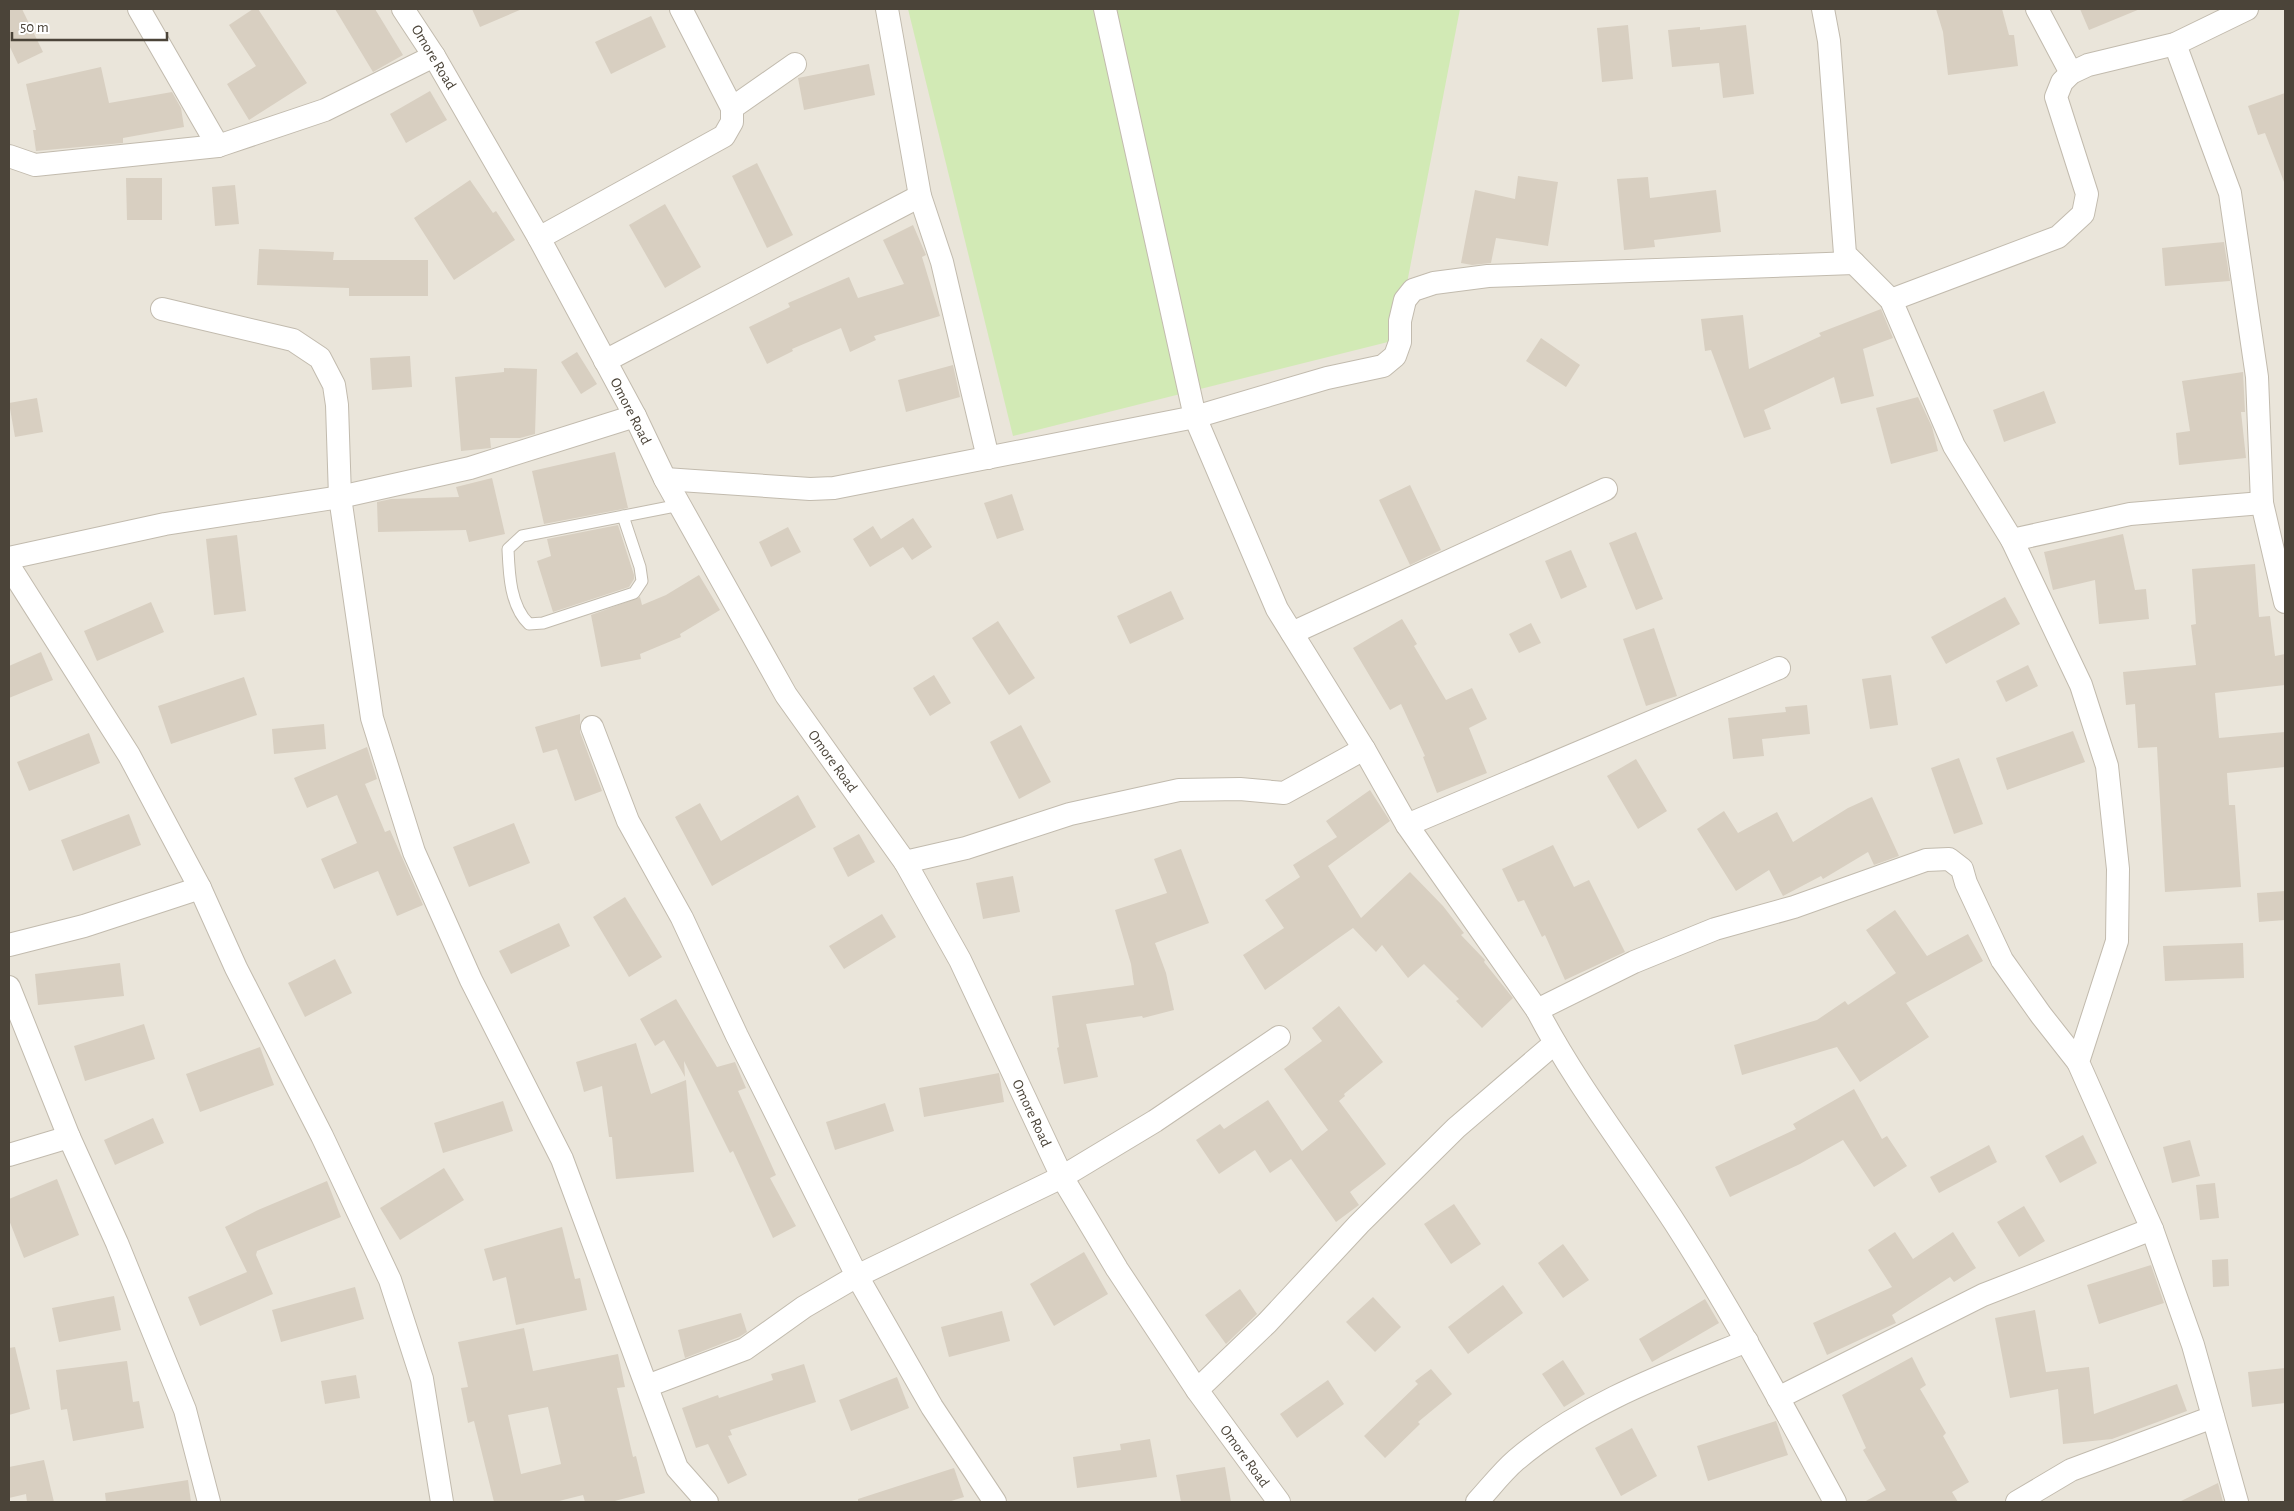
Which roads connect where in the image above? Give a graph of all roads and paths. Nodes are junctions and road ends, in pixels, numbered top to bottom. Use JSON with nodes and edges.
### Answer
{"nodes":[{"id":1,"x":139,"y":9,"type":"edge"},
{"id":2,"x":403,"y":9,"type":"edge"},
{"id":3,"x":680,"y":9,"type":"edge"},
{"id":4,"x":886,"y":9,"type":"edge"},
{"id":5,"x":1105,"y":9,"type":"edge"},
{"id":6,"x":1823,"y":9,"type":"edge"},
{"id":7,"x":2037,"y":9,"type":"edge"},
{"id":8,"x":2247,"y":9,"type":"edge"},
{"id":9,"x":2175,"y":44,"type":"junction"},
{"id":10,"x":434,"y":56,"type":"junction"},
{"id":11,"x":795,"y":64,"type":"dead end"},
{"id":12,"x":2070,"y":73,"type":"junction"},
{"id":13,"x":732,"y":108,"type":"junction"},
{"id":14,"x":218,"y":146,"type":"junction"},
{"id":15,"x":9,"y":156,"type":"edge"},
{"id":16,"x":920,"y":196,"type":"junction"},
{"id":17,"x":539,"y":238,"type":"junction"},
{"id":18,"x":1854,"y":263,"type":"junction"},
{"id":19,"x":1891,"y":300,"type":"junction"},
{"id":20,"x":162,"y":309,"type":"dead end"},
{"id":21,"x":605,"y":361,"type":"junction"},
{"id":22,"x":635,"y":416,"type":"junction"},
{"id":23,"x":1195,"y":418,"type":"junction"},
{"id":24,"x":988,"y":458,"type":"junction"},
{"id":25,"x":665,"y":479,"type":"junction"},
{"id":26,"x":1606,"y":489,"type":"dead end"},
{"id":27,"x":340,"y":497,"type":"junction"},
{"id":28,"x":2262,"y":503,"type":"junction"},
{"id":29,"x":680,"y":505,"type":"junction"},
{"id":30,"x":623,"y":516,"type":"junction"},
{"id":31,"x":2012,"y":540,"type":"junction"},
{"id":32,"x":9,"y":558,"type":"edge"},
{"id":33,"x":9,"y":566,"type":"edge"},
{"id":34,"x":2285,"y":602,"type":"edge"},
{"id":35,"x":1292,"y":633,"type":"junction"},
{"id":36,"x":1779,"y":668,"type":"dead end"},
{"id":37,"x":592,"y":727,"type":"dead end"},
{"id":38,"x":1364,"y":749,"type":"junction"},
{"id":39,"x":1407,"y":825,"type":"junction"},
{"id":40,"x":905,"y":862,"type":"junction"},
{"id":41,"x":200,"y":888,"type":"junction"},
{"id":42,"x":9,"y":945,"type":"edge"},
{"id":43,"x":9,"y":987,"type":"edge"},
{"id":44,"x":1537,"y":1010,"type":"junction"},
{"id":45,"x":1279,"y":1037,"type":"dead end"},
{"id":46,"x":1555,"y":1043,"type":"junction"},
{"id":47,"x":2078,"y":1062,"type":"junction"},
{"id":48,"x":69,"y":1137,"type":"junction"},
{"id":49,"x":9,"y":1155,"type":"edge"},
{"id":50,"x":1062,"y":1177,"type":"junction"},
{"id":51,"x":2152,"y":1229,"type":"junction"},
{"id":52,"x":858,"y":1276,"type":"junction"},
{"id":53,"x":1747,"y":1341,"type":"junction"},
{"id":54,"x":647,"y":1386,"type":"junction"},
{"id":55,"x":1196,"y":1390,"type":"junction"},
{"id":56,"x":1778,"y":1398,"type":"junction"},
{"id":57,"x":2213,"y":1417,"type":"junction"},
{"id":58,"x":209,"y":1502,"type":"edge"},
{"id":59,"x":442,"y":1502,"type":"edge"},
{"id":60,"x":707,"y":1502,"type":"edge"},
{"id":61,"x":995,"y":1502,"type":"edge"},
{"id":62,"x":1279,"y":1502,"type":"edge"},
{"id":63,"x":1477,"y":1502,"type":"edge"},
{"id":64,"x":1835,"y":1502,"type":"edge"},
{"id":65,"x":2017,"y":1502,"type":"edge"},
{"id":66,"x":2237,"y":1502,"type":"edge"}],
"edges":[{"from":1,"to":14,"type":"street"},
{"from":2,"to":10,"type":"street","name":"Omore Road"},
{"from":3,"to":13,"type":"street"},
{"from":4,"to":16,"type":"street"},
{"from":5,"to":23,"type":"street"},
{"from":6,"to":18,"type":"street"},
{"from":7,"to":12,"type":"street"},
{"from":8,"to":9,"type":"street"},
{"from":9,"to":12,"type":"street"},
{"from":9,"to":28,"type":"street"},
{"from":10,"to":14,"type":"street"},
{"from":10,"to":17,"type":"street","name":"Omore Road"},
{"from":11,"to":13,"type":"street"},
{"from":12,"to":19,"type":"street"},
{"from":13,"to":17,"type":"street"},
{"from":14,"to":15,"type":"street"},
{"from":16,"to":21,"type":"street"},
{"from":16,"to":24,"type":"street"},
{"from":17,"to":21,"type":"street","name":"Omore Road"},
{"from":18,"to":19,"type":"street"},
{"from":18,"to":23,"type":"street"},
{"from":19,"to":31,"type":"street"},
{"from":20,"to":27,"type":"street"},
{"from":21,"to":22,"type":"street","name":"Omore Road"},
{"from":22,"to":25,"type":"street","name":"Omore Road"},
{"from":22,"to":27,"type":"street"},
{"from":23,"to":24,"type":"street"},
{"from":23,"to":35,"type":"street"},
{"from":24,"to":25,"type":"street"},
{"from":25,"to":29,"type":"street","name":"Omore Road"},
{"from":26,"to":35,"type":"street"},
{"from":27,"to":32,"type":"street"},
{"from":27,"to":54,"type":"street"},
{"from":28,"to":31,"type":"street"},
{"from":28,"to":34,"type":"street"},
{"from":29,"to":30,"type":"lane"},
{"from":29,"to":40,"type":"street","name":"Omore Road"},
{"from":30,"to":30,"type":"lane"},
{"from":31,"to":47,"type":"street"},
{"from":33,"to":41,"type":"street"},
{"from":35,"to":38,"type":"street"},
{"from":36,"to":39,"type":"street"},
{"from":37,"to":52,"type":"street"},
{"from":38,"to":39,"type":"street"},
{"from":38,"to":40,"type":"street"},
{"from":39,"to":44,"type":"street"},
{"from":40,"to":50,"type":"street","name":"Omore Road"},
{"from":41,"to":42,"type":"street"},
{"from":41,"to":59,"type":"street"},
{"from":43,"to":48,"type":"street"},
{"from":44,"to":46,"type":"street"},
{"from":44,"to":47,"type":"street"},
{"from":45,"to":50,"type":"street"},
{"from":46,"to":53,"type":"street"},
{"from":46,"to":55,"type":"street"},
{"from":47,"to":51,"type":"street"},
{"from":48,"to":49,"type":"street"},
{"from":48,"to":58,"type":"street"},
{"from":50,"to":52,"type":"street"},
{"from":50,"to":55,"type":"street","name":"Omore Road"},
{"from":51,"to":56,"type":"street"},
{"from":51,"to":57,"type":"street"},
{"from":52,"to":54,"type":"street"},
{"from":52,"to":61,"type":"street"},
{"from":53,"to":56,"type":"street"},
{"from":53,"to":63,"type":"street"},
{"from":54,"to":60,"type":"street"},
{"from":55,"to":62,"type":"street","name":"Omore Road"},
{"from":56,"to":64,"type":"street"},
{"from":57,"to":65,"type":"street"},
{"from":57,"to":66,"type":"street"}]}
